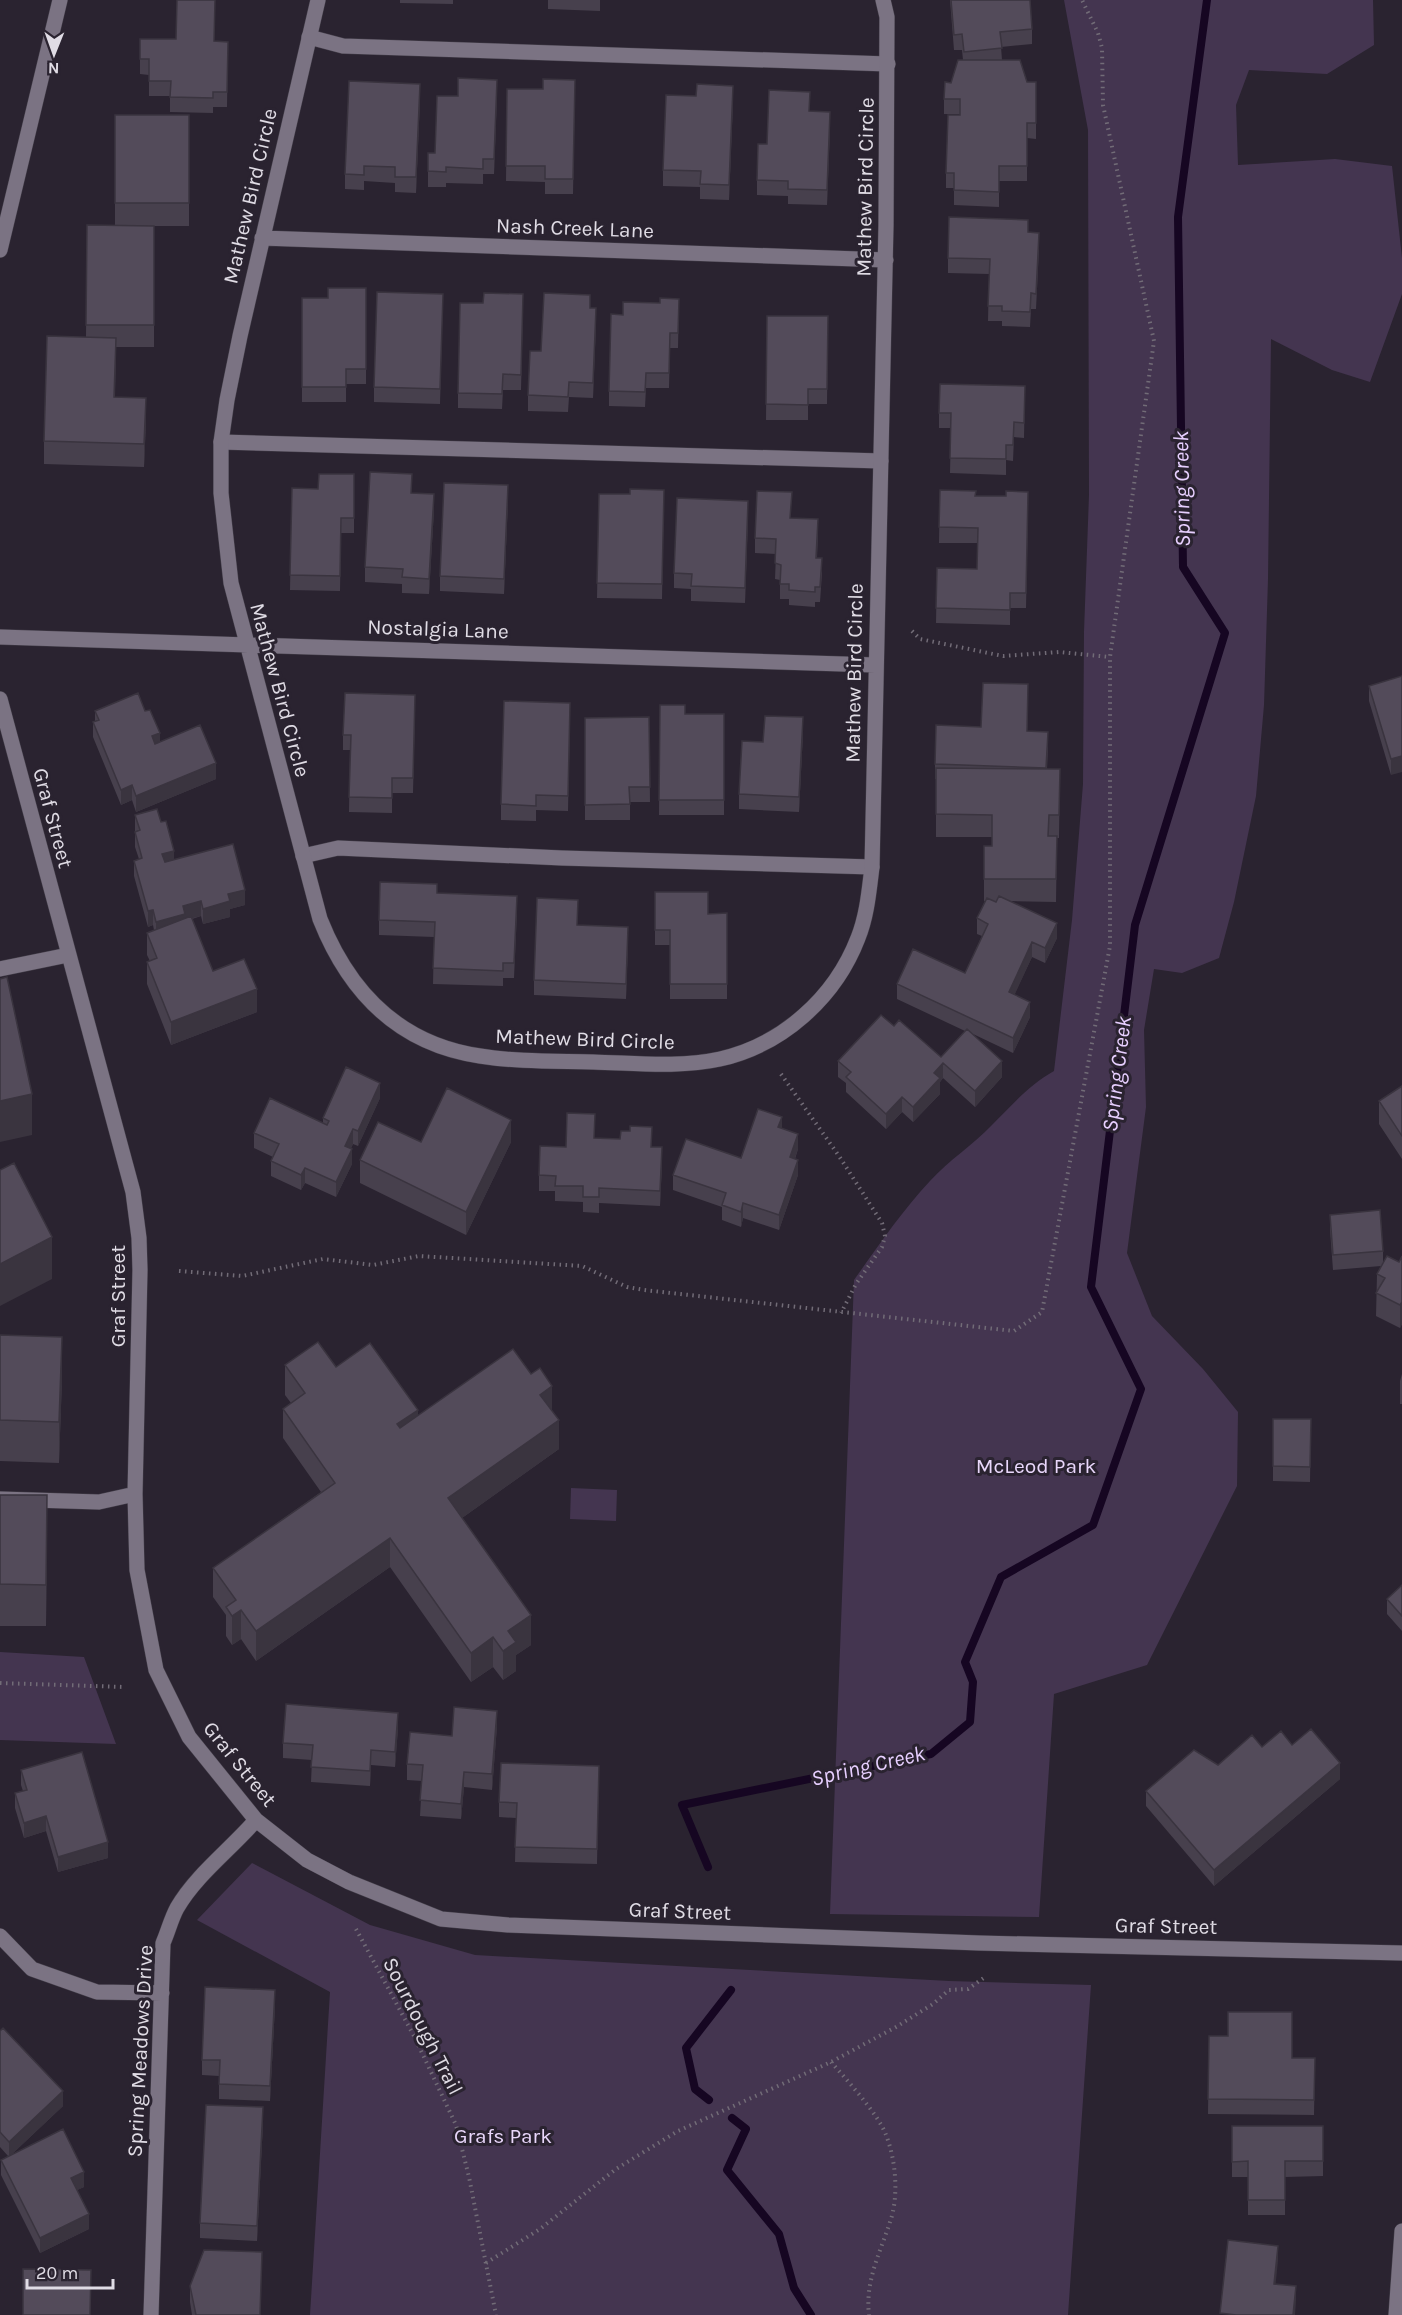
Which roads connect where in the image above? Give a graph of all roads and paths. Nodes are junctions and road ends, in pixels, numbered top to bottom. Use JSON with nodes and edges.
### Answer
{"nodes":[{"id":1,"x":60,"y":0,"type":"edge"},
{"id":2,"x":318,"y":0,"type":"edge"},
{"id":3,"x":883,"y":0,"type":"edge"},
{"id":4,"x":1082,"y":0,"type":"edge"},
{"id":5,"x":309,"y":37,"type":"junction"},
{"id":6,"x":888,"y":64,"type":"junction"},
{"id":7,"x":262,"y":238,"type":"junction"},
{"id":8,"x":0,"y":250,"type":"edge"},
{"id":9,"x":886,"y":260,"type":"junction"},
{"id":10,"x":222,"y":442,"type":"junction"},
{"id":11,"x":881,"y":461,"type":"junction"},
{"id":12,"x":912,"y":632,"type":"dead end"},
{"id":13,"x":0,"y":637,"type":"edge"},
{"id":14,"x":245,"y":645,"type":"junction"},
{"id":15,"x":1110,"y":657,"type":"junction"},
{"id":16,"x":875,"y":665,"type":"junction"},
{"id":17,"x":0,"y":699,"type":"edge"},
{"id":18,"x":303,"y":856,"type":"junction"},
{"id":19,"x":872,"y":867,"type":"junction"},
{"id":20,"x":68,"y":955,"type":"junction"},
{"id":21,"x":0,"y":969,"type":"edge"},
{"id":22,"x":781,"y":1074,"type":"dead end"},
{"id":23,"x":179,"y":1270,"type":"dead end"},
{"id":24,"x":841,"y":1313,"type":"junction"},
{"id":25,"x":135,"y":1494,"type":"junction"},
{"id":26,"x":0,"y":1499,"type":"edge"},
{"id":27,"x":0,"y":1683,"type":"edge"},
{"id":28,"x":124,"y":1687,"type":"dead end"},
{"id":29,"x":256,"y":1820,"type":"junction"},
{"id":30,"x":356,"y":1929,"type":"dead end"},
{"id":31,"x":0,"y":1936,"type":"edge"},
{"id":32,"x":1402,"y":1953,"type":"edge"},
{"id":33,"x":985,"y":1977,"type":"dead end"},
{"id":34,"x":162,"y":1993,"type":"junction"},
{"id":35,"x":831,"y":2062,"type":"junction"},
{"id":36,"x":1402,"y":2231,"type":"edge"},
{"id":37,"x":486,"y":2264,"type":"junction"},
{"id":38,"x":151,"y":2315,"type":"edge"},
{"id":39,"x":496,"y":2315,"type":"edge"},
{"id":40,"x":869,"y":2315,"type":"edge"},
{"id":41,"x":1396,"y":2315,"type":"edge"}],
"edges":[{"from":1,"to":8,"type":"street"},
{"from":2,"to":5,"type":"street","name":"Mathew Bird Circle"},
{"from":3,"to":6,"type":"street","name":"Mathew Bird Circle"},
{"from":4,"to":15,"type":"path"},
{"from":5,"to":6,"type":"street"},
{"from":5,"to":7,"type":"street","name":"Mathew Bird Circle"},
{"from":6,"to":9,"type":"street","name":"Mathew Bird Circle"},
{"from":7,"to":9,"type":"street","name":"Nash Creek Lane"},
{"from":7,"to":10,"type":"street","name":"Mathew Bird Circle"},
{"from":9,"to":11,"type":"street","name":"Mathew Bird Circle"},
{"from":10,"to":11,"type":"street"},
{"from":10,"to":14,"type":"street","name":"Mathew Bird Circle"},
{"from":11,"to":16,"type":"street","name":"Mathew Bird Circle"},
{"from":12,"to":15,"type":"path"},
{"from":13,"to":14,"type":"street","name":"Nostalgia Lane"},
{"from":14,"to":16,"type":"street","name":"Nostalgia Lane"},
{"from":14,"to":18,"type":"street","name":"Mathew Bird Circle"},
{"from":15,"to":24,"type":"path"},
{"from":16,"to":19,"type":"street","name":"Mathew Bird Circle"},
{"from":17,"to":20,"type":"street","name":"Graf Street"},
{"from":18,"to":19,"type":"street"},
{"from":18,"to":19,"type":"street","name":"Mathew Bird Circle"},
{"from":20,"to":21,"type":"street"},
{"from":20,"to":25,"type":"street","name":"Graf Street"},
{"from":22,"to":24,"type":"path"},
{"from":23,"to":24,"type":"path"},
{"from":25,"to":26,"type":"street"},
{"from":25,"to":29,"type":"street","name":"Graf Street"},
{"from":27,"to":28,"type":"path"},
{"from":29,"to":32,"type":"street","name":"Graf Street"},
{"from":29,"to":34,"type":"street","name":"Spring Meadows Drive"},
{"from":30,"to":37,"type":"path","name":"Sourdough Trail"},
{"from":31,"to":34,"type":"street"},
{"from":33,"to":35,"type":"path"},
{"from":34,"to":38,"type":"street","name":"Spring Meadows Drive"},
{"from":35,"to":37,"type":"path"},
{"from":35,"to":40,"type":"path"},
{"from":36,"to":41,"type":"street"},
{"from":37,"to":39,"type":"path","name":"Sourdough Trail"}]}
